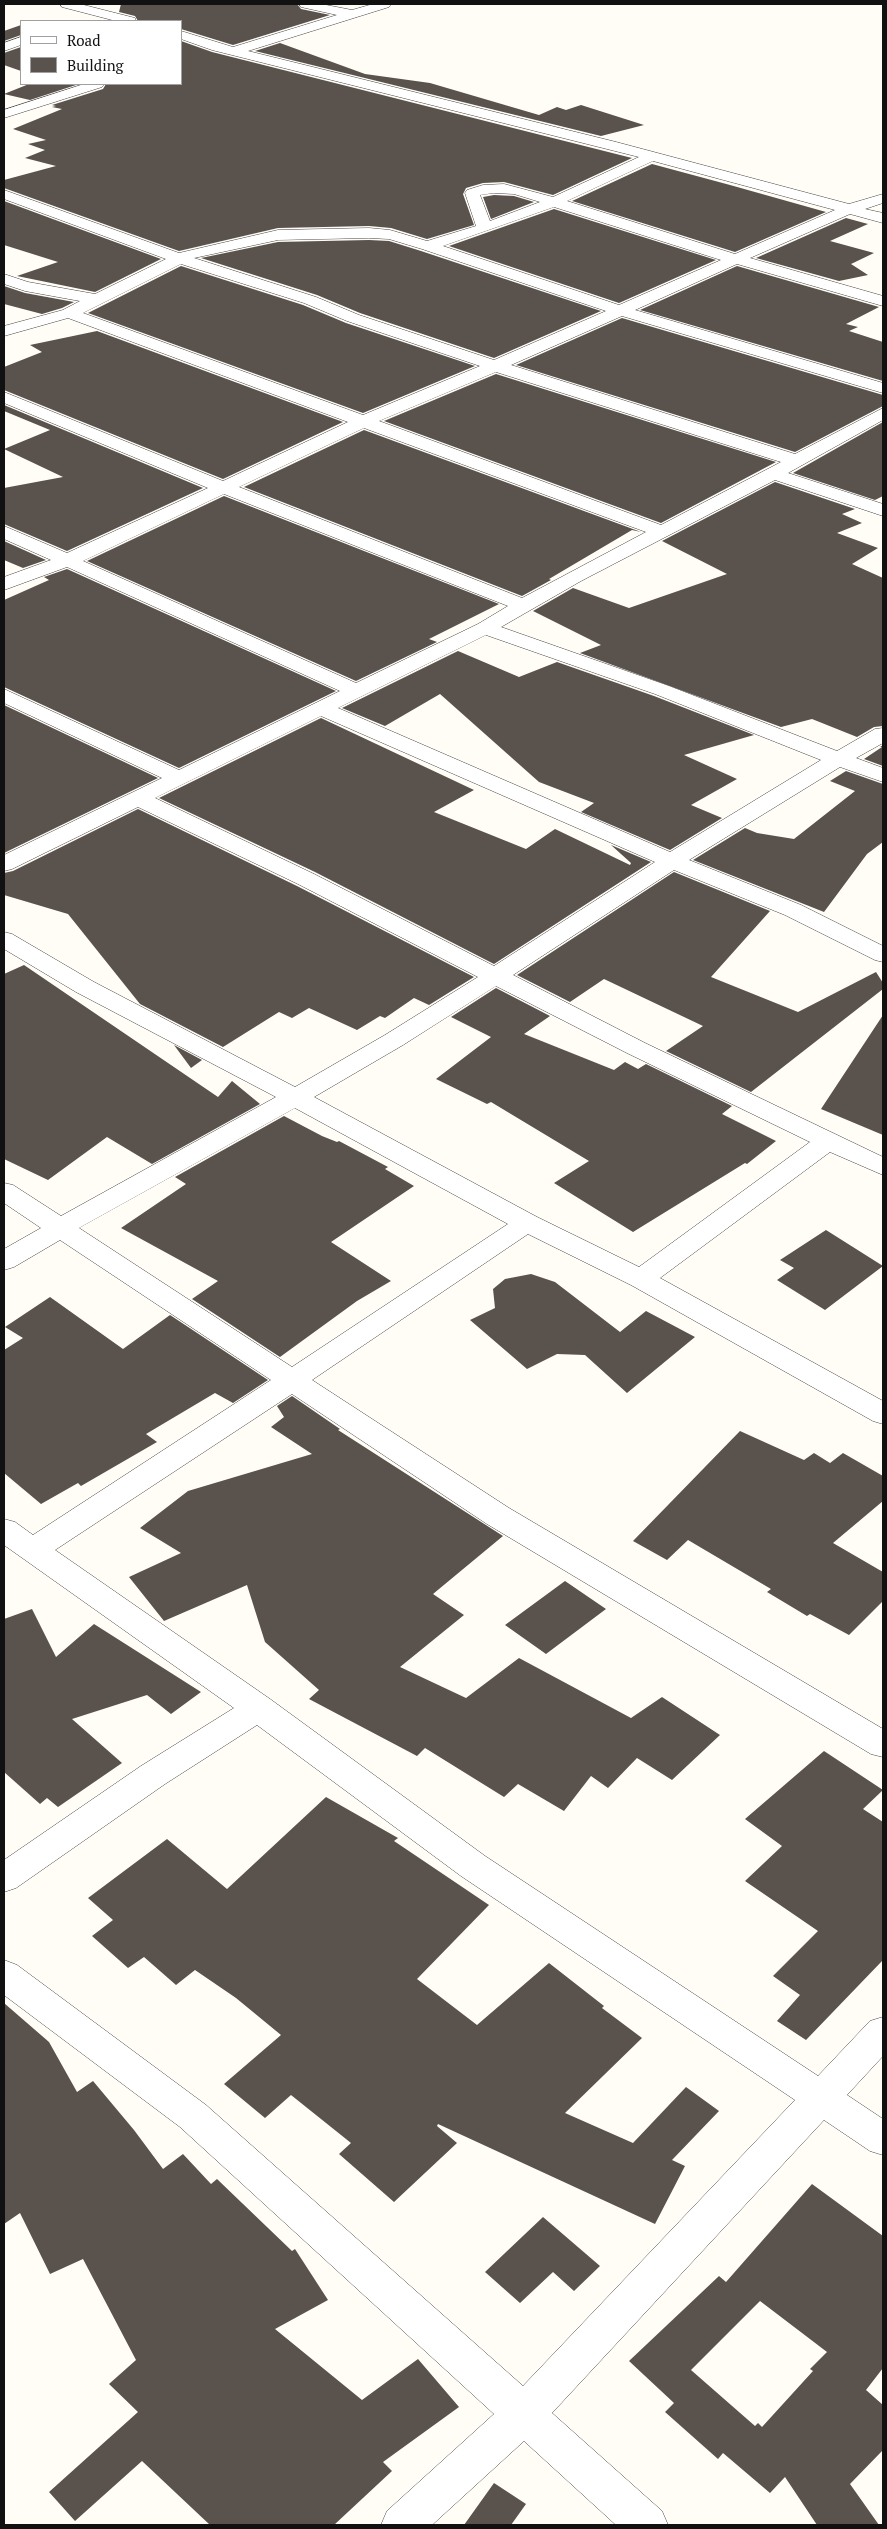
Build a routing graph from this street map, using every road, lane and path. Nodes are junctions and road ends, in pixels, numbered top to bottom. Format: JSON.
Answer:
{"nodes":[{"id":1,"x":66,"y":4,"type":"edge"},
{"id":2,"x":305,"y":4,"type":"edge"},
{"id":3,"x":385,"y":4,"type":"edge"},
{"id":4,"x":103,"y":14,"type":"junction"},
{"id":5,"x":354,"y":15,"type":"junction"},
{"id":6,"x":84,"y":20,"type":"edge"},
{"id":7,"x":126,"y":20,"type":"edge"},
{"id":8,"x":182,"y":36,"type":"edge"},
{"id":9,"x":20,"y":41,"type":"edge"},
{"id":10,"x":216,"y":47,"type":"junction"},
{"id":11,"x":4,"y":49,"type":"edge"},
{"id":12,"x":234,"y":51,"type":"junction"},
{"id":13,"x":190,"y":55,"type":"dead end"},
{"id":14,"x":20,"y":56,"type":"edge"},
{"id":15,"x":94,"y":85,"type":"edge"},
{"id":16,"x":4,"y":114,"type":"edge"},
{"id":17,"x":650,"y":156,"type":"junction"},
{"id":18,"x":4,"y":194,"type":"edge"},
{"id":19,"x":883,"y":198,"type":"edge"},
{"id":20,"x":554,"y":202,"type":"junction"},
{"id":21,"x":849,"y":209,"type":"junction"},
{"id":22,"x":883,"y":218,"type":"edge"},
{"id":23,"x":485,"y":228,"type":"junction"},
{"id":24,"x":427,"y":246,"type":"junction"},
{"id":25,"x":178,"y":258,"type":"junction"},
{"id":26,"x":735,"y":259,"type":"junction"},
{"id":27,"x":4,"y":279,"type":"edge"},
{"id":28,"x":99,"y":300,"type":"junction"},
{"id":29,"x":883,"y":301,"type":"edge"},
{"id":30,"x":619,"y":310,"type":"junction"},
{"id":31,"x":70,"y":313,"type":"junction"},
{"id":32,"x":4,"y":332,"type":"edge"},
{"id":33,"x":495,"y":366,"type":"junction"},
{"id":34,"x":883,"y":388,"type":"edge"},
{"id":35,"x":4,"y":397,"type":"edge"},
{"id":36,"x":883,"y":413,"type":"edge"},
{"id":37,"x":364,"y":421,"type":"junction"},
{"id":38,"x":797,"y":461,"type":"junction"},
{"id":39,"x":774,"y":472,"type":"junction"},
{"id":40,"x":225,"y":488,"type":"junction"},
{"id":41,"x":883,"y":510,"type":"edge"},
{"id":42,"x":660,"y":531,"type":"junction"},
{"id":43,"x":4,"y":532,"type":"edge"},
{"id":44,"x":68,"y":560,"type":"junction"},
{"id":45,"x":4,"y":584,"type":"edge"},
{"id":46,"x":523,"y":605,"type":"junction"},
{"id":47,"x":485,"y":628,"type":"junction"},
{"id":48,"x":356,"y":691,"type":"junction"},
{"id":49,"x":4,"y":695,"type":"edge"},
{"id":50,"x":320,"y":708,"type":"junction"},
{"id":51,"x":883,"y":734,"type":"edge"},
{"id":52,"x":840,"y":757,"type":"junction"},
{"id":53,"x":883,"y":776,"type":"edge"},
{"id":54,"x":181,"y":779,"type":"junction"},
{"id":55,"x":139,"y":800,"type":"junction"},
{"id":56,"x":672,"y":861,"type":"junction"},
{"id":57,"x":4,"y":864,"type":"edge"},
{"id":58,"x":4,"y":939,"type":"edge"},
{"id":59,"x":883,"y":955,"type":"edge"},
{"id":60,"x":495,"y":977,"type":"junction"},
{"id":61,"x":296,"y":1097,"type":"junction"},
{"id":62,"x":829,"y":1140,"type":"junction"},
{"id":63,"x":883,"y":1167,"type":"edge"},
{"id":64,"x":4,"y":1191,"type":"edge"},
{"id":65,"x":527,"y":1223,"type":"junction"},
{"id":66,"x":61,"y":1227,"type":"junction"},
{"id":67,"x":4,"y":1261,"type":"edge"},
{"id":68,"x":641,"y":1279,"type":"junction"},
{"id":69,"x":292,"y":1380,"type":"junction"},
{"id":70,"x":883,"y":1414,"type":"edge"},
{"id":71,"x":4,"y":1530,"type":"edge"},
{"id":72,"x":32,"y":1550,"type":"junction"},
{"id":73,"x":258,"y":1708,"type":"junction"},
{"id":74,"x":883,"y":1745,"type":"edge"},
{"id":75,"x":4,"y":1878,"type":"edge"},
{"id":76,"x":4,"y":1975,"type":"edge"},
{"id":77,"x":883,"y":2032,"type":"edge"},
{"id":78,"x":821,"y":2098,"type":"junction"},
{"id":79,"x":883,"y":2139,"type":"edge"},
{"id":80,"x":523,"y":2415,"type":"junction"},
{"id":81,"x":402,"y":2525,"type":"edge"},
{"id":82,"x":646,"y":2525,"type":"edge"}],
"edges":[{"from":1,"to":4,"type":"street"},
{"from":2,"to":5,"type":"street"},
{"from":3,"to":5,"type":"street"},
{"from":4,"to":6,"type":"street"},
{"from":4,"to":7,"type":"street"},
{"from":5,"to":12,"type":"street"},
{"from":8,"to":10,"type":"street"},
{"from":9,"to":11,"type":"street"},
{"from":10,"to":12,"type":"street"},
{"from":10,"to":13,"type":"street"},
{"from":11,"to":14,"type":"street"},
{"from":12,"to":17,"type":"street"},
{"from":15,"to":16,"type":"street"},
{"from":17,"to":20,"type":"street"},
{"from":17,"to":21,"type":"street"},
{"from":18,"to":25,"type":"street"},
{"from":19,"to":21,"type":"street"},
{"from":20,"to":23,"type":"street"},
{"from":20,"to":23,"type":"street"},
{"from":20,"to":26,"type":"street"},
{"from":21,"to":22,"type":"street"},
{"from":21,"to":26,"type":"street"},
{"from":23,"to":24,"type":"street"},
{"from":24,"to":25,"type":"street"},
{"from":24,"to":30,"type":"street"},
{"from":25,"to":28,"type":"street"},
{"from":25,"to":33,"type":"street"},
{"from":26,"to":29,"type":"street"},
{"from":26,"to":30,"type":"street"},
{"from":27,"to":28,"type":"street"},
{"from":28,"to":31,"type":"street"},
{"from":30,"to":33,"type":"street"},
{"from":30,"to":34,"type":"street"},
{"from":31,"to":32,"type":"street"},
{"from":31,"to":37,"type":"street"},
{"from":33,"to":37,"type":"street"},
{"from":33,"to":38,"type":"street"},
{"from":35,"to":40,"type":"street"},
{"from":36,"to":38,"type":"street"},
{"from":37,"to":40,"type":"street"},
{"from":37,"to":42,"type":"street"},
{"from":38,"to":39,"type":"street"},
{"from":39,"to":41,"type":"street"},
{"from":39,"to":42,"type":"street"},
{"from":40,"to":44,"type":"street"},
{"from":40,"to":46,"type":"street"},
{"from":42,"to":46,"type":"street"},
{"from":43,"to":44,"type":"street"},
{"from":44,"to":45,"type":"street"},
{"from":44,"to":48,"type":"street"},
{"from":46,"to":47,"type":"street"},
{"from":47,"to":48,"type":"street"},
{"from":47,"to":52,"type":"street"},
{"from":48,"to":50,"type":"street"},
{"from":49,"to":54,"type":"street"},
{"from":50,"to":54,"type":"street"},
{"from":50,"to":56,"type":"street"},
{"from":51,"to":52,"type":"street"},
{"from":52,"to":53,"type":"street"},
{"from":52,"to":56,"type":"street"},
{"from":54,"to":55,"type":"street"},
{"from":55,"to":57,"type":"street"},
{"from":55,"to":60,"type":"street"},
{"from":56,"to":59,"type":"street"},
{"from":56,"to":60,"type":"street"},
{"from":58,"to":61,"type":"street"},
{"from":60,"to":61,"type":"street"},
{"from":60,"to":62,"type":"street"},
{"from":61,"to":65,"type":"street"},
{"from":61,"to":66,"type":"street"},
{"from":62,"to":63,"type":"street"},
{"from":62,"to":68,"type":"street"},
{"from":64,"to":66,"type":"street"},
{"from":65,"to":68,"type":"street"},
{"from":65,"to":69,"type":"street"},
{"from":66,"to":67,"type":"street"},
{"from":66,"to":69,"type":"street"},
{"from":68,"to":70,"type":"street"},
{"from":69,"to":72,"type":"street"},
{"from":69,"to":74,"type":"street"},
{"from":71,"to":72,"type":"street"},
{"from":72,"to":73,"type":"street"},
{"from":73,"to":75,"type":"street"},
{"from":73,"to":78,"type":"street"},
{"from":76,"to":80,"type":"street"},
{"from":77,"to":78,"type":"street"},
{"from":78,"to":79,"type":"street"},
{"from":78,"to":80,"type":"street"},
{"from":80,"to":81,"type":"street"},
{"from":80,"to":82,"type":"street"}]}
